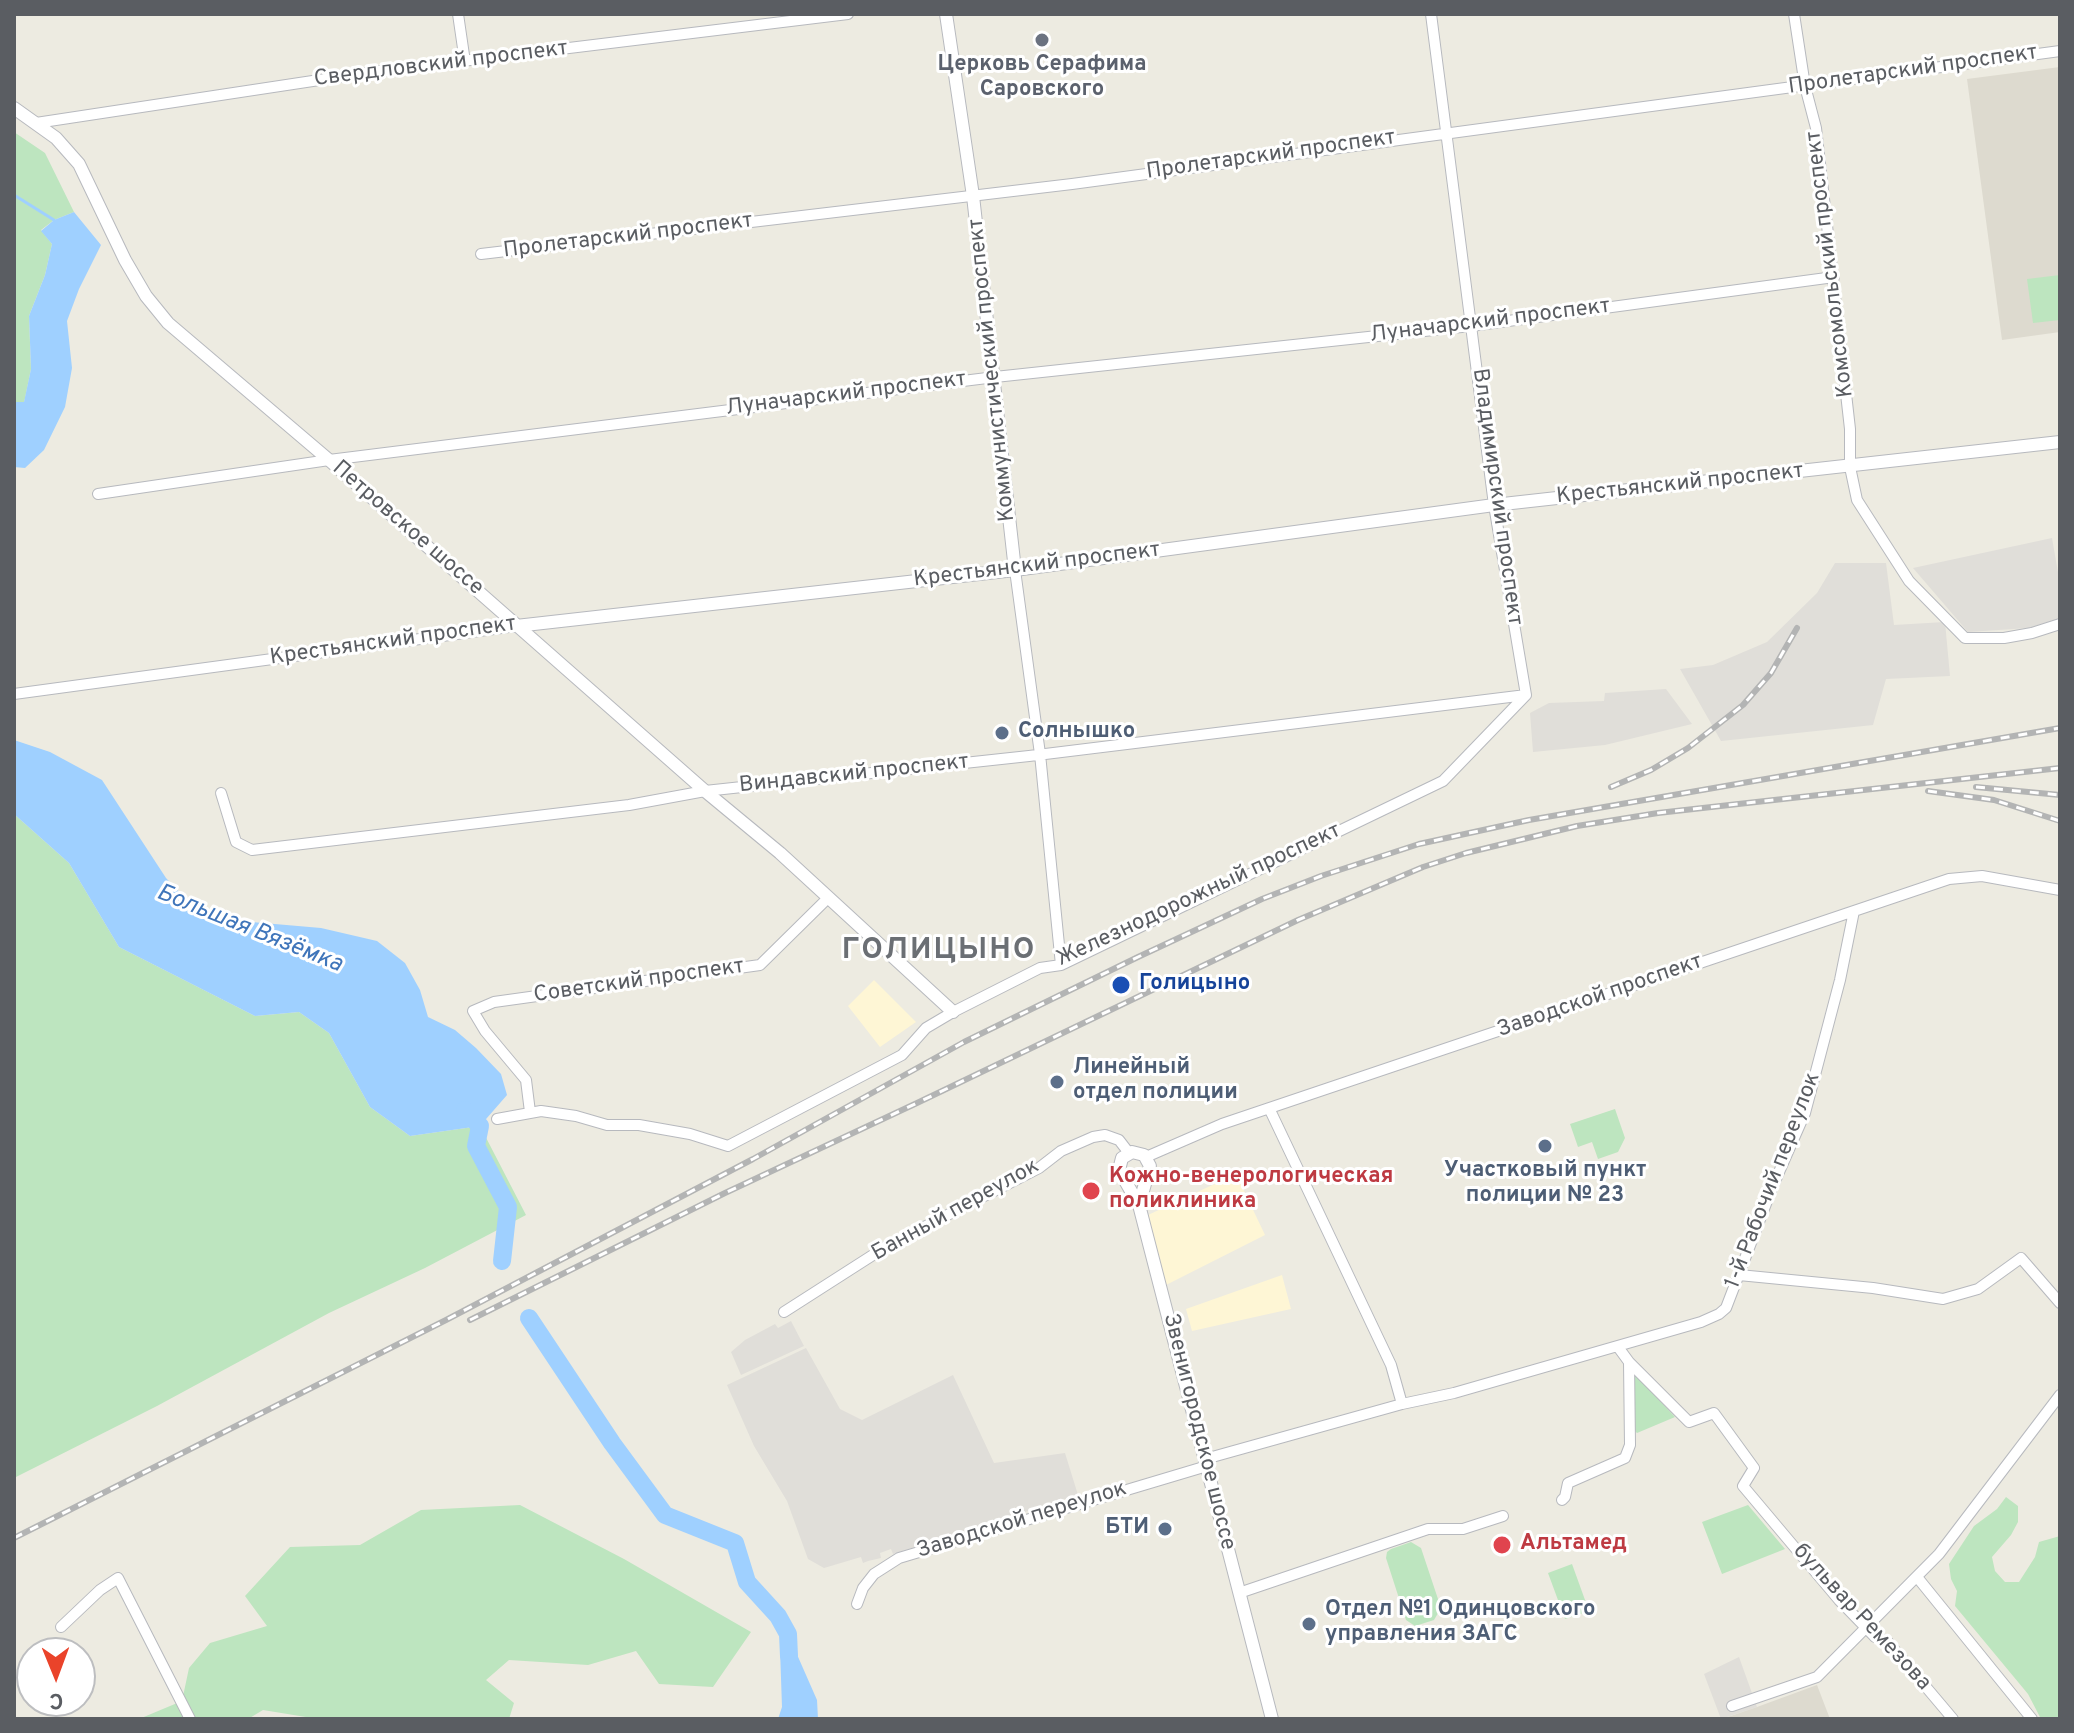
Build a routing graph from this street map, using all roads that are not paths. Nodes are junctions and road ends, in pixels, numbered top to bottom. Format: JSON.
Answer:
{"nodes":[{"id":1,"x":458,"y":14,"type":"edge"},
{"id":2,"x":848,"y":14,"type":"edge"},
{"id":3,"x":946,"y":14,"type":"edge"},
{"id":4,"x":1431,"y":14,"type":"edge"},
{"id":5,"x":1794,"y":14,"type":"edge"},
{"id":6,"x":2060,"y":51,"type":"edge"},
{"id":7,"x":465,"y":62,"type":"junction"},
{"id":8,"x":1805,"y":86,"type":"junction"},
{"id":9,"x":14,"y":108,"type":"edge"},
{"id":10,"x":36,"y":123,"type":"junction"},
{"id":11,"x":1445,"y":132,"type":"junction"},
{"id":12,"x":973,"y":196,"type":"junction"},
{"id":13,"x":481,"y":254,"type":"dead end"},
{"id":14,"x":1834,"y":277,"type":"junction"},
{"id":15,"x":1471,"y":326,"type":"junction"},
{"id":16,"x":995,"y":377,"type":"junction"},
{"id":17,"x":2060,"y":442,"type":"edge"},
{"id":18,"x":329,"y":460,"type":"junction"},
{"id":19,"x":1850,"y":467,"type":"junction"},
{"id":20,"x":98,"y":494,"type":"dead end"},
{"id":21,"x":1494,"y":505,"type":"junction"},
{"id":22,"x":1015,"y":570,"type":"junction"},
{"id":23,"x":2060,"y":624,"type":"edge"},
{"id":24,"x":516,"y":626,"type":"junction"},
{"id":25,"x":14,"y":694,"type":"edge"},
{"id":26,"x":1526,"y":695,"type":"junction"},
{"id":27,"x":1040,"y":754,"type":"junction"},
{"id":28,"x":705,"y":791,"type":"junction"},
{"id":29,"x":221,"y":793,"type":"dead end"},
{"id":30,"x":2060,"y":890,"type":"edge"},
{"id":31,"x":828,"y":898,"type":"junction"},
{"id":32,"x":1854,"y":911,"type":"junction"},
{"id":33,"x":1061,"y":965,"type":"junction"},
{"id":34,"x":953,"y":1012,"type":"junction"},
{"id":35,"x":1269,"y":1108,"type":"junction"},
{"id":36,"x":530,"y":1112,"type":"junction"},
{"id":37,"x":497,"y":1119,"type":"dead end"},
{"id":38,"x":1129,"y":1153,"type":"junction"},
{"id":39,"x":1146,"y":1157,"type":"junction"},
{"id":40,"x":1146,"y":1177,"type":"junction"},
{"id":41,"x":1124,"y":1178,"type":"junction"},
{"id":42,"x":1139,"y":1205,"type":"junction"},
{"id":43,"x":1739,"y":1275,"type":"junction"},
{"id":44,"x":2060,"y":1303,"type":"edge"},
{"id":45,"x":784,"y":1312,"type":"dead end"},
{"id":46,"x":1618,"y":1347,"type":"junction"},
{"id":47,"x":1629,"y":1362,"type":"junction"},
{"id":48,"x":2060,"y":1395,"type":"edge"},
{"id":49,"x":1402,"y":1404,"type":"junction"},
{"id":50,"x":1206,"y":1463,"type":"junction"},
{"id":51,"x":1562,"y":1500,"type":"dead end"},
{"id":52,"x":1503,"y":1516,"type":"dead end"},
{"id":53,"x":1917,"y":1577,"type":"junction"},
{"id":54,"x":1239,"y":1593,"type":"junction"},
{"id":55,"x":857,"y":1604,"type":"dead end"},
{"id":56,"x":61,"y":1627,"type":"dead end"},
{"id":57,"x":1866,"y":1629,"type":"junction"},
{"id":58,"x":1732,"y":1706,"type":"dead end"},
{"id":59,"x":190,"y":1719,"type":"edge"},
{"id":60,"x":1272,"y":1719,"type":"edge"},
{"id":61,"x":1953,"y":1719,"type":"edge"},
{"id":62,"x":2032,"y":1719,"type":"edge"}],
"edges":[{"from":1,"to":7,"type":"street"},
{"from":2,"to":7,"type":"street","name":"Свердловский проспект"},
{"from":3,"to":12,"type":"street","name":"Коммунистический проспект"},
{"from":4,"to":11,"type":"street","name":"Владимирский проспект"},
{"from":5,"to":8,"type":"street","name":"Комсомольский проспект"},
{"from":6,"to":8,"type":"street","name":"Пролетарский проспект"},
{"from":7,"to":10,"type":"street","name":"Свердловский проспект"},
{"from":8,"to":11,"type":"street","name":"Пролетарский проспект"},
{"from":8,"to":14,"type":"street","name":"Комсомольский проспект"},
{"from":9,"to":10,"type":"street","name":"Петровское шоссе"},
{"from":10,"to":18,"type":"street","name":"Петровское шоссе"},
{"from":11,"to":12,"type":"street","name":"Пролетарский проспект"},
{"from":11,"to":15,"type":"street","name":"Владимирский проспект"},
{"from":12,"to":13,"type":"street","name":"Пролетарский проспект"},
{"from":12,"to":16,"type":"street","name":"Коммунистический проспект"},
{"from":14,"to":15,"type":"street","name":"Луначарский проспект"},
{"from":14,"to":19,"type":"street","name":"Комсомольский проспект"},
{"from":15,"to":16,"type":"street","name":"Луначарский проспект"},
{"from":15,"to":21,"type":"street","name":"Владимирский проспект"},
{"from":16,"to":18,"type":"street","name":"Луначарский проспект"},
{"from":16,"to":22,"type":"street","name":"Коммунистический проспект"},
{"from":17,"to":19,"type":"street","name":"Крестьянский проспект"},
{"from":18,"to":20,"type":"street","name":"Луначарский проспект"},
{"from":18,"to":24,"type":"street","name":"Петровское шоссе"},
{"from":19,"to":21,"type":"street","name":"Крестьянский проспект"},
{"from":19,"to":23,"type":"street"},
{"from":21,"to":22,"type":"street","name":"Крестьянский проспект"},
{"from":21,"to":26,"type":"street","name":"Владимирский проспект"},
{"from":22,"to":24,"type":"street","name":"Крестьянский проспект"},
{"from":22,"to":27,"type":"street","name":"Коммунистический проспект"},
{"from":24,"to":25,"type":"street","name":"Крестьянский проспект"},
{"from":24,"to":28,"type":"street","name":"Петровское шоссе"},
{"from":26,"to":27,"type":"street","name":"Виндавский проспект"},
{"from":26,"to":33,"type":"street","name":"Железнодорожный проспект"},
{"from":27,"to":28,"type":"street","name":"Виндавский проспект"},
{"from":27,"to":33,"type":"street","name":"Коммунистический проспект"},
{"from":28,"to":29,"type":"street","name":"Виндавский проспект"},
{"from":28,"to":31,"type":"street","name":"Петровское шоссе"},
{"from":30,"to":32,"type":"street","name":"Заводской проспект"},
{"from":31,"to":34,"type":"street","name":"Петровское шоссе"},
{"from":31,"to":36,"type":"street","name":"Советский проспект"},
{"from":32,"to":35,"type":"street","name":"Заводской проспект"},
{"from":32,"to":43,"type":"street","name":"1-й Рабочий переулок"},
{"from":33,"to":34,"type":"street","name":"Железнодорожный проспект"},
{"from":34,"to":36,"type":"street","name":"Железнодорожный проспект"},
{"from":35,"to":39,"type":"street","name":"Заводской проспект"},
{"from":35,"to":49,"type":"street"},
{"from":36,"to":37,"type":"street","name":"Железнодорожный проспект"},
{"from":38,"to":39,"type":"street"},
{"from":38,"to":41,"type":"street"},
{"from":38,"to":45,"type":"street","name":"Банный переулок"},
{"from":39,"to":40,"type":"street"},
{"from":40,"to":41,"type":"street"},
{"from":40,"to":42,"type":"street"},
{"from":41,"to":42,"type":"street"},
{"from":42,"to":50,"type":"street","name":"Звенигородское шоссе"},
{"from":43,"to":44,"type":"street"},
{"from":43,"to":46,"type":"street","name":"1-й Рабочий переулок"},
{"from":46,"to":47,"type":"street","name":"бульвар Ремезова"},
{"from":46,"to":49,"type":"street","name":"1-й Рабочий переулок"},
{"from":47,"to":51,"type":"street"},
{"from":47,"to":57,"type":"street","name":"бульвар Ремезова"},
{"from":48,"to":53,"type":"street"},
{"from":49,"to":50,"type":"street","name":"1-й Рабочий переулок"},
{"from":50,"to":54,"type":"street","name":"Звенигородское шоссе"},
{"from":50,"to":55,"type":"street","name":"Заводской переулок"},
{"from":52,"to":54,"type":"street"},
{"from":53,"to":57,"type":"street"},
{"from":53,"to":62,"type":"street"},
{"from":54,"to":60,"type":"street","name":"Звенигородское шоссе"},
{"from":56,"to":59,"type":"street"},
{"from":57,"to":58,"type":"street"},
{"from":57,"to":61,"type":"street","name":"бульвар Ремезова"}]}
